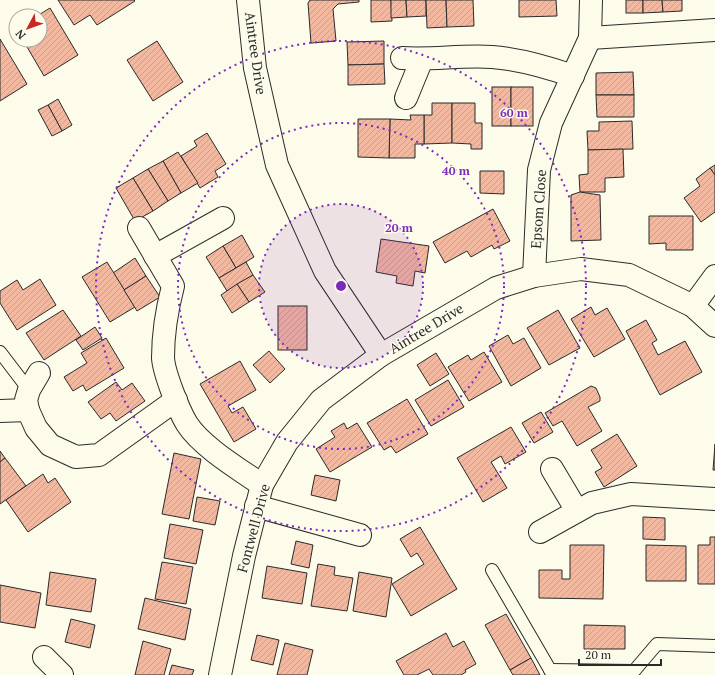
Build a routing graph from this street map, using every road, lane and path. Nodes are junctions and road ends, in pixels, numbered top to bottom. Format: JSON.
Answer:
{"nodes":[{"id":1,"x":248,"y":0,"type":"edge"},
{"id":2,"x":591,"y":0,"type":"edge"},
{"id":3,"x":715,"y":30,"type":"edge"},
{"id":4,"x":590,"y":38,"type":"junction"},
{"id":5,"x":573,"y":76,"type":"junction"},
{"id":6,"x":406,"y":98,"type":"dead end"},
{"id":7,"x":223,"y":218,"type":"dead end"},
{"id":8,"x":139,"y":228,"type":"dead end"},
{"id":9,"x":155,"y":256,"type":"junction"},
{"id":10,"x":534,"y":276,"type":"junction"},
{"id":11,"x":715,"y":276,"type":"edge"},
{"id":12,"x":693,"y":306,"type":"junction"},
{"id":13,"x":715,"y":326,"type":"edge"},
{"id":14,"x":0,"y":352,"type":"edge"},
{"id":15,"x":381,"y":355,"type":"junction"},
{"id":16,"x":32,"y":391,"type":"junction"},
{"id":17,"x":176,"y":400,"type":"junction"},
{"id":18,"x":0,"y":411,"type":"edge"},
{"id":19,"x":552,"y":469,"type":"dead end"},
{"id":20,"x":259,"y":496,"type":"junction"},
{"id":21,"x":715,"y":499,"type":"edge"},
{"id":22,"x":577,"y":511,"type":"junction"},
{"id":23,"x":540,"y":532,"type":"dead end"},
{"id":24,"x":360,"y":535,"type":"dead end"},
{"id":25,"x":492,"y":570,"type":"dead end"},
{"id":26,"x":715,"y":646,"type":"edge"},
{"id":27,"x":44,"y":657,"type":"dead end"},
{"id":28,"x":551,"y":673,"type":"edge"},
{"id":29,"x":62,"y":675,"type":"edge"},
{"id":30,"x":220,"y":675,"type":"edge"}],
"edges":[{"from":1,"to":15,"type":"street","name":"Aintree Drive"},
{"from":2,"to":4,"type":"street","name":"Epsom Close"},
{"from":3,"to":4,"type":"street"},
{"from":4,"to":5,"type":"street","name":"Epsom Close"},
{"from":5,"to":6,"type":"street"},
{"from":5,"to":10,"type":"street","name":"Epsom Close"},
{"from":7,"to":9,"type":"street"},
{"from":8,"to":9,"type":"street"},
{"from":9,"to":17,"type":"street"},
{"from":10,"to":12,"type":"street","name":"Aintree Drive"},
{"from":10,"to":15,"type":"street","name":"Aintree Drive"},
{"from":11,"to":12,"type":"street"},
{"from":12,"to":13,"type":"street","name":"Aintree Drive"},
{"from":14,"to":16,"type":"lane"},
{"from":15,"to":20,"type":"street","name":"Fontwell Drive"},
{"from":16,"to":17,"type":"street"},
{"from":16,"to":18,"type":"street"},
{"from":17,"to":20,"type":"street"},
{"from":19,"to":22,"type":"street"},
{"from":20,"to":24,"type":"street"},
{"from":20,"to":30,"type":"street","name":"Fontwell Drive"},
{"from":21,"to":22,"type":"street"},
{"from":22,"to":23,"type":"street"},
{"from":25,"to":28,"type":"lane"},
{"from":26,"to":28,"type":"lane"},
{"from":27,"to":29,"type":"street"}]}
